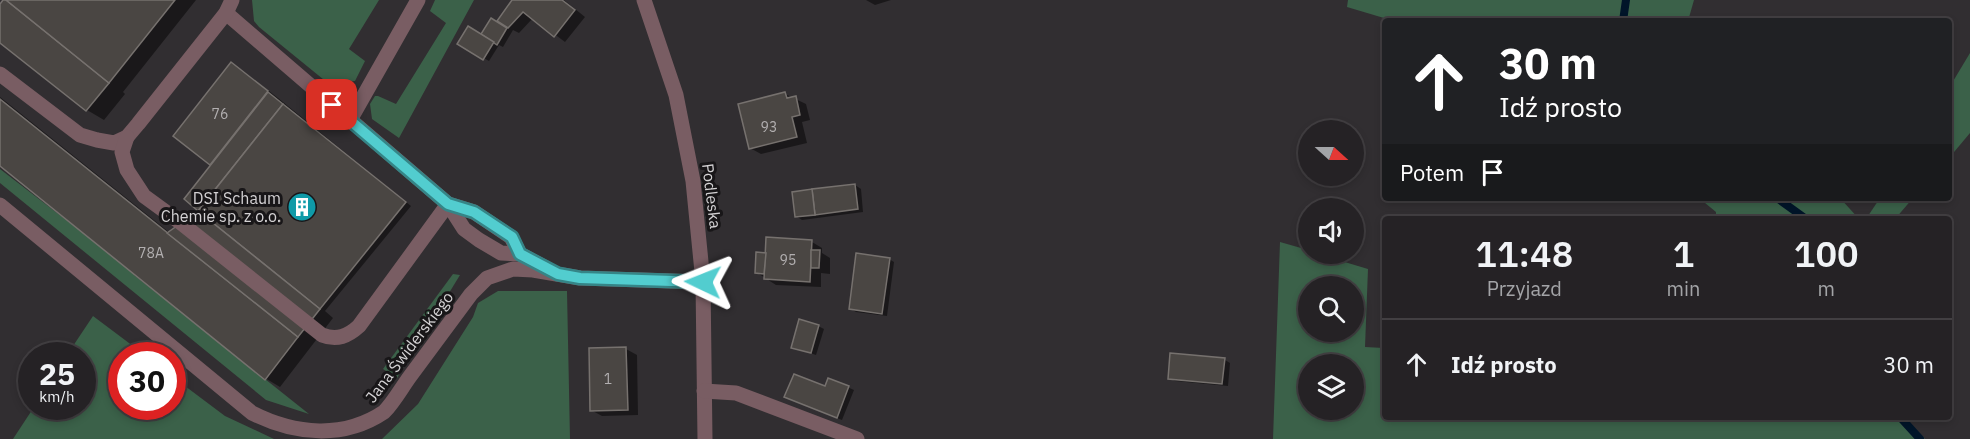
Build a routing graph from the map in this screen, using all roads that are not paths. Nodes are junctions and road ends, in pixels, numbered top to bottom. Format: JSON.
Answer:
{"nodes":[{"id":1,"x":418,"y":0,"type":"edge"},
{"id":2,"x":644,"y":0,"type":"edge"},
{"id":3,"x":229,"y":6,"type":"edge"},
{"id":4,"x":0,"y":74,"type":"edge"},
{"id":5,"x":350,"y":120,"type":"junction"},
{"id":6,"x":127,"y":137,"type":"junction"},
{"id":7,"x":448,"y":204,"type":"junction"},
{"id":8,"x":0,"y":205,"type":"edge"},
{"id":9,"x":558,"y":274,"type":"junction"},
{"id":10,"x":703,"y":282,"type":"junction"},
{"id":11,"x":704,"y":391,"type":"junction"},
{"id":12,"x":705,"y":439,"type":"edge"},
{"id":13,"x":857,"y":439,"type":"edge"}],
"edges":[{"from":1,"to":5,"type":"street"},
{"from":2,"to":10,"type":"street","name":"Podleska"},
{"from":3,"to":5,"type":"street"},
{"from":3,"to":6,"type":"street"},
{"from":4,"to":6,"type":"street"},
{"from":5,"to":7,"type":"street"},
{"from":6,"to":7,"type":"street"},
{"from":7,"to":9,"type":"street"},
{"from":8,"to":9,"type":"street","name":"Jana Świderskiego"},
{"from":9,"to":10,"type":"street","name":"Jana Świderskiego"},
{"from":10,"to":11,"type":"street","name":"Podleska"},
{"from":11,"to":12,"type":"street","name":"Podleska"},
{"from":11,"to":13,"type":"street"}]}
